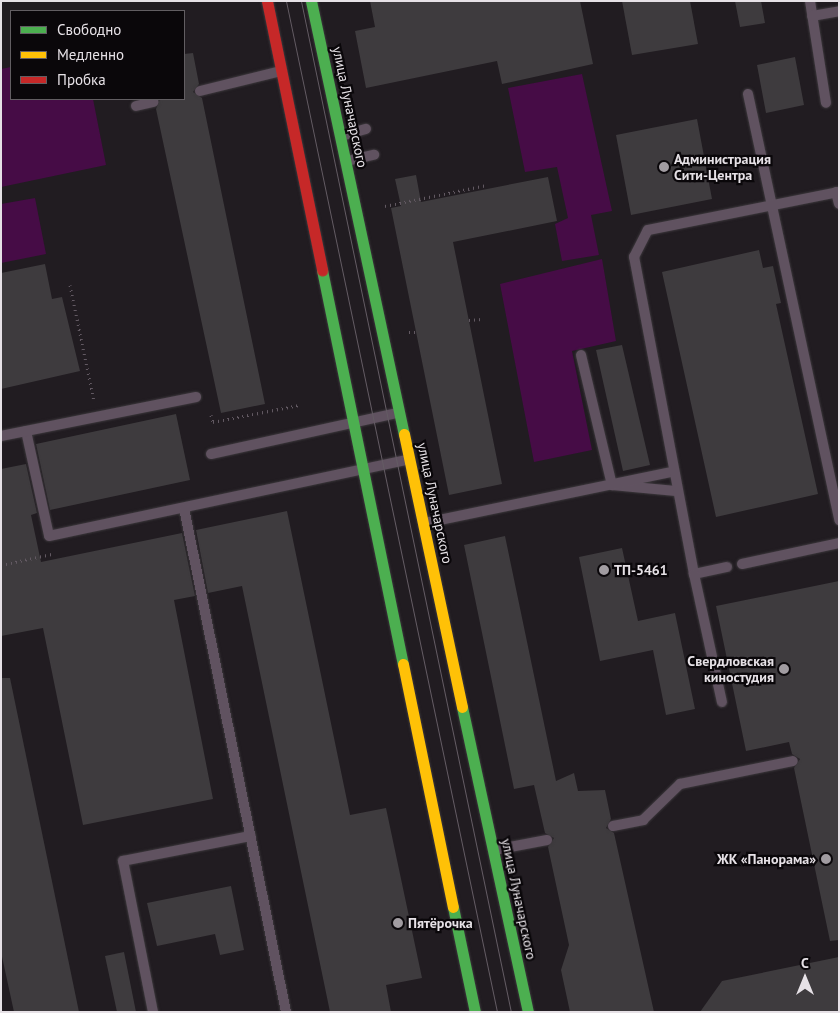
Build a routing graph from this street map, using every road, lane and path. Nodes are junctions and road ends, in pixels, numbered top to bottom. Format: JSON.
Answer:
{"nodes":[{"id":1,"x":267,"y":1,"type":"edge"},
{"id":2,"x":311,"y":1,"type":"edge"},
{"id":3,"x":810,"y":1,"type":"edge"},
{"id":4,"x":839,"y":10,"type":"edge"},
{"id":5,"x":812,"y":16,"type":"junction"},
{"id":6,"x":282,"y":70,"type":"junction"},
{"id":7,"x":200,"y":91,"type":"dead end"},
{"id":8,"x":748,"y":94,"type":"dead end"},
{"id":9,"x":154,"y":102,"type":"dead end"},
{"id":10,"x":826,"y":102,"type":"dead end"},
{"id":11,"x":136,"y":106,"type":"dead end"},
{"id":12,"x":366,"y":129,"type":"dead end"},
{"id":13,"x":341,"y":136,"type":"junction"},
{"id":14,"x":374,"y":155,"type":"dead end"},
{"id":15,"x":346,"y":161,"type":"junction"},
{"id":16,"x":488,"y":185,"type":"dead end"},
{"id":17,"x":837,"y":192,"type":"edge"},
{"id":18,"x":839,"y":204,"type":"edge"},
{"id":19,"x":385,"y":206,"type":"dead end"},
{"id":20,"x":770,"y":206,"type":"junction"},
{"id":21,"x":70,"y":285,"type":"dead end"},
{"id":22,"x":482,"y":318,"type":"dead end"},
{"id":23,"x":469,"y":320,"type":"dead end"},
{"id":24,"x":409,"y":332,"type":"dead end"},
{"id":25,"x":416,"y":332,"type":"dead end"},
{"id":26,"x":581,"y":355,"type":"dead end"},
{"id":27,"x":196,"y":397,"type":"dead end"},
{"id":28,"x":299,"y":405,"type":"dead end"},
{"id":29,"x":400,"y":412,"type":"junction"},
{"id":30,"x":211,"y":415,"type":"dead end"},
{"id":31,"x":98,"y":416,"type":"junction"},
{"id":32,"x":354,"y":422,"type":"junction"},
{"id":33,"x":26,"y":431,"type":"junction"},
{"id":34,"x":1,"y":436,"type":"edge"},
{"id":35,"x":211,"y":454,"type":"dead end"},
{"id":36,"x":410,"y":460,"type":"junction"},
{"id":37,"x":364,"y":469,"type":"junction"},
{"id":38,"x":672,"y":472,"type":"junction"},
{"id":39,"x":612,"y":485,"type":"junction"},
{"id":40,"x":676,"y":492,"type":"junction"},
{"id":41,"x":184,"y":508,"type":"junction"},
{"id":42,"x":839,"y":520,"type":"edge"},
{"id":43,"x":424,"y":524,"type":"junction"},
{"id":44,"x":839,"y":543,"type":"edge"},
{"id":45,"x":50,"y":555,"type":"dead end"},
{"id":46,"x":742,"y":564,"type":"dead end"},
{"id":47,"x":1,"y":565,"type":"edge"},
{"id":48,"x":727,"y":567,"type":"dead end"},
{"id":49,"x":694,"y":574,"type":"junction"},
{"id":50,"x":722,"y":702,"type":"dead end"},
{"id":51,"x":793,"y":761,"type":"dead end"},
{"id":52,"x":613,"y":826,"type":"dead end"},
{"id":53,"x":251,"y":836,"type":"junction"},
{"id":54,"x":547,"y":840,"type":"dead end"},
{"id":55,"x":494,"y":850,"type":"junction"},
{"id":56,"x":153,"y":1012,"type":"edge"},
{"id":57,"x":286,"y":1012,"type":"edge"},
{"id":58,"x":475,"y":1012,"type":"edge"},
{"id":59,"x":528,"y":1012,"type":"edge"}],
"edges":[{"from":1,"to":6,"type":"main road"},
{"from":2,"to":13,"type":"main road","name":"улица Луначарского"},
{"from":3,"to":5,"type":"lane"},
{"from":4,"to":5,"type":"lane"},
{"from":5,"to":10,"type":"lane"},
{"from":6,"to":7,"type":"lane"},
{"from":6,"to":32,"type":"main road"},
{"from":8,"to":20,"type":"lane"},
{"from":9,"to":11,"type":"lane"},
{"from":12,"to":13,"type":"lane"},
{"from":13,"to":15,"type":"main road","name":"улица Луначарского"},
{"from":14,"to":15,"type":"lane"},
{"from":15,"to":29,"type":"main road","name":"улица Луначарского"},
{"from":16,"to":19,"type":"path"},
{"from":17,"to":18,"type":"lane"},
{"from":17,"to":20,"type":"lane"},
{"from":20,"to":38,"type":"lane"},
{"from":20,"to":42,"type":"lane"},
{"from":21,"to":31,"type":"path"},
{"from":22,"to":23,"type":"path"},
{"from":24,"to":25,"type":"path"},
{"from":26,"to":39,"type":"lane"},
{"from":27,"to":31,"type":"lane"},
{"from":28,"to":30,"type":"path"},
{"from":29,"to":32,"type":"lane"},
{"from":29,"to":36,"type":"main road","name":"улица Луначарского"},
{"from":31,"to":33,"type":"lane"},
{"from":32,"to":35,"type":"lane"},
{"from":32,"to":37,"type":"main road"},
{"from":33,"to":34,"type":"lane"},
{"from":33,"to":41,"type":"lane"},
{"from":36,"to":37,"type":"lane"},
{"from":36,"to":43,"type":"main road","name":"улица Луначарского"},
{"from":37,"to":41,"type":"lane"},
{"from":37,"to":58,"type":"main road"},
{"from":38,"to":39,"type":"lane"},
{"from":38,"to":40,"type":"lane"},
{"from":39,"to":40,"type":"lane"},
{"from":39,"to":43,"type":"lane"},
{"from":40,"to":49,"type":"lane"},
{"from":41,"to":53,"type":"lane"},
{"from":43,"to":55,"type":"main road","name":"улица Луначарского"},
{"from":44,"to":46,"type":"lane"},
{"from":45,"to":47,"type":"path"},
{"from":48,"to":49,"type":"lane"},
{"from":49,"to":50,"type":"lane"},
{"from":51,"to":52,"type":"lane"},
{"from":53,"to":56,"type":"lane"},
{"from":53,"to":57,"type":"lane"},
{"from":54,"to":55,"type":"lane"},
{"from":55,"to":59,"type":"main road","name":"улица Луначарского"}]}
